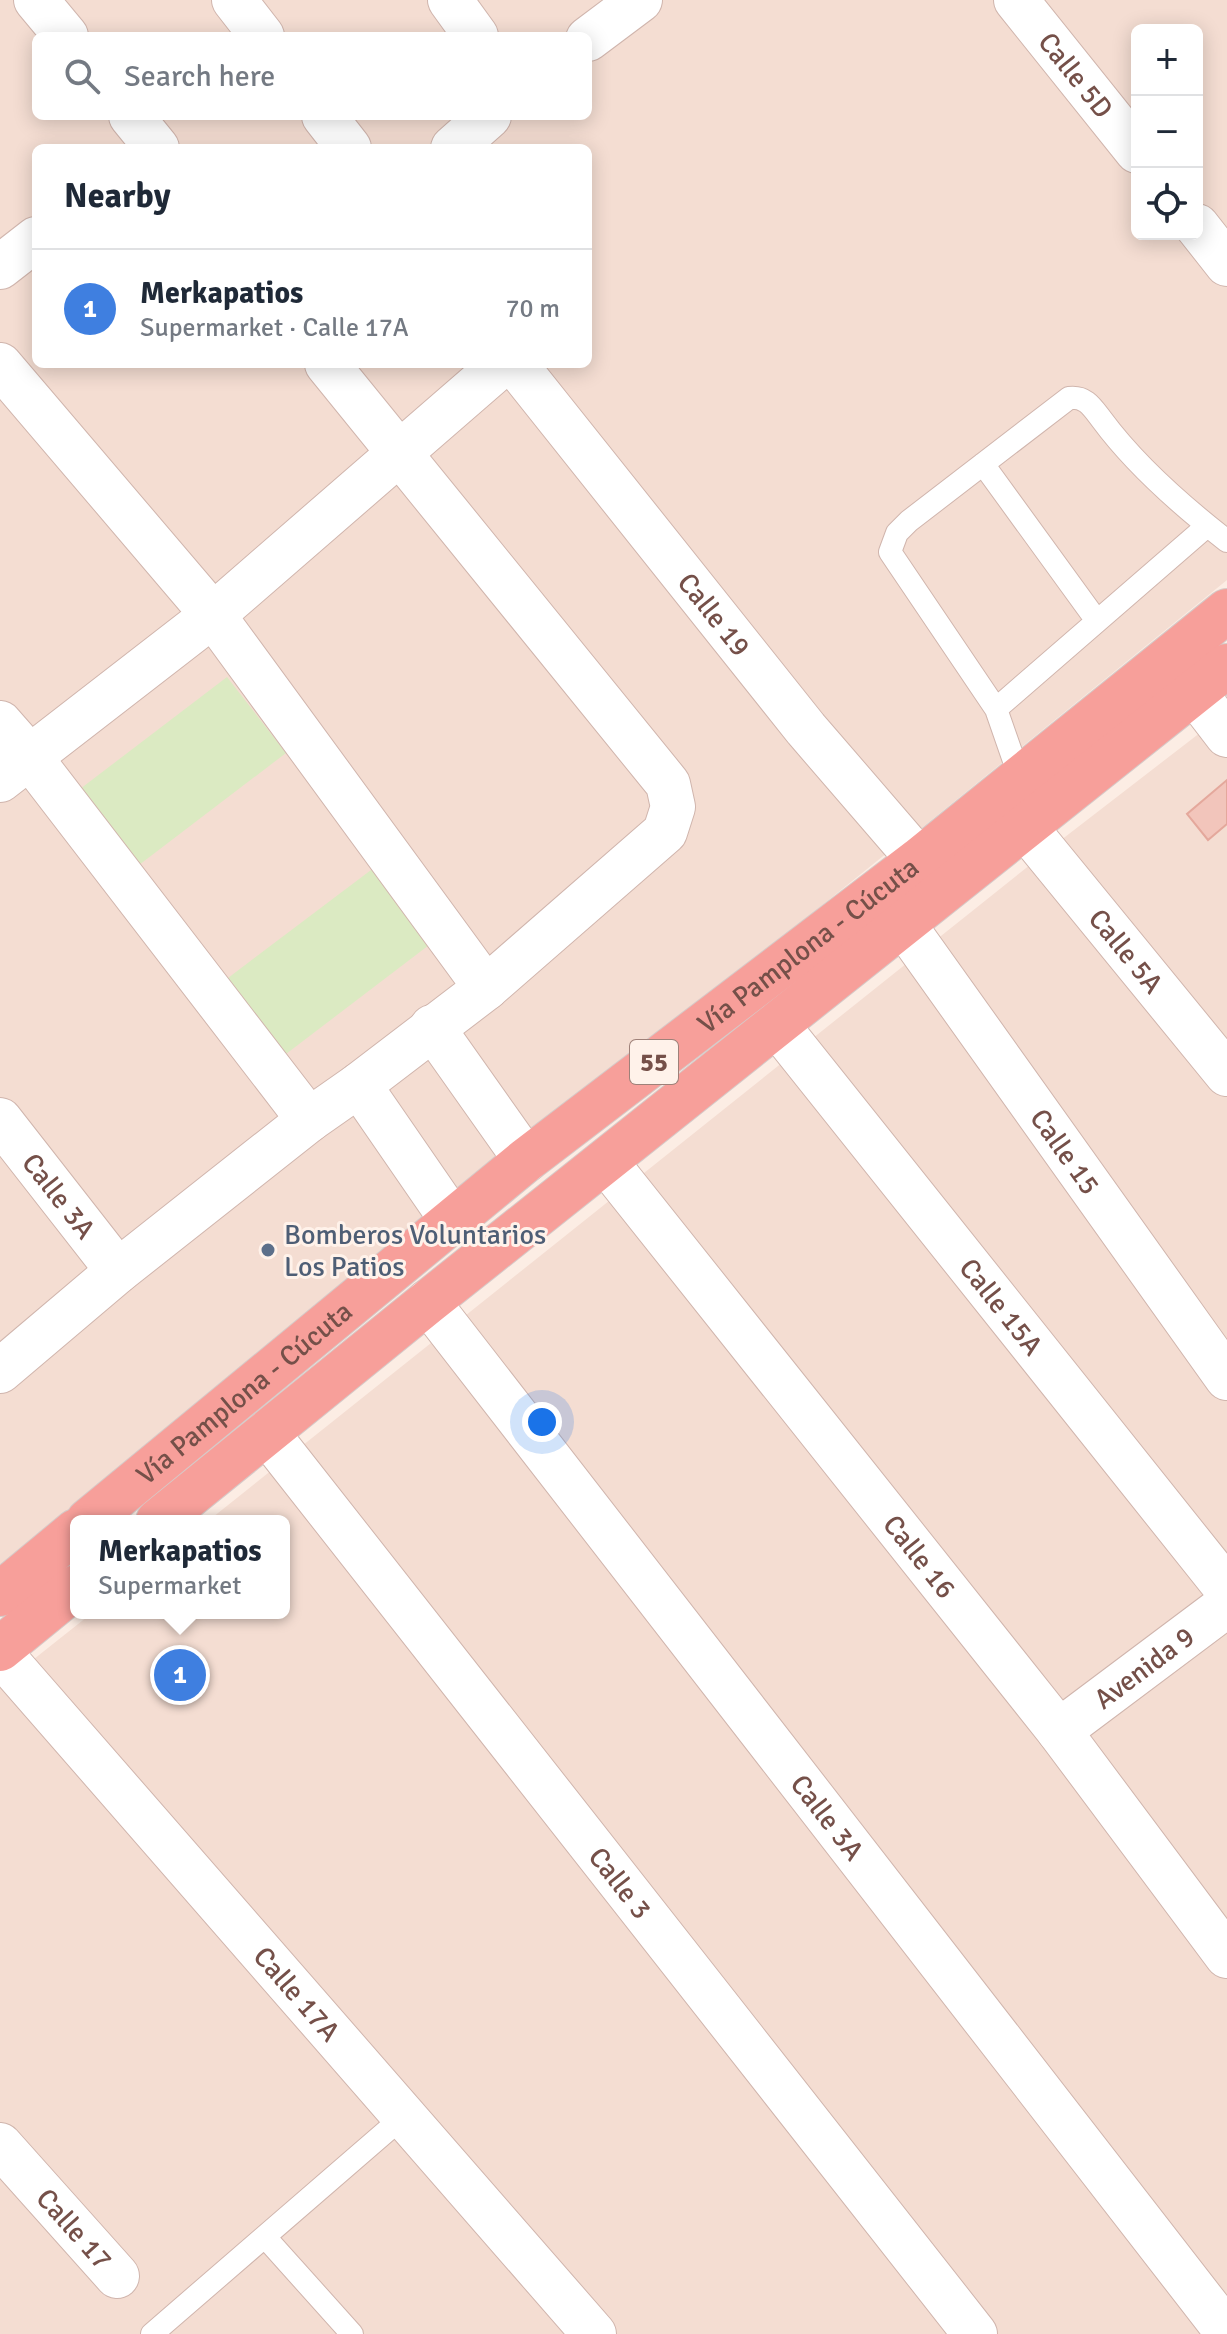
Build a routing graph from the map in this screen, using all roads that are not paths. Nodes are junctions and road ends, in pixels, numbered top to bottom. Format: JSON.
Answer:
{"nodes":[{"id":1,"x":36,"y":0,"type":"edge"},
{"id":2,"x":234,"y":0,"type":"edge"},
{"id":3,"x":450,"y":0,"type":"edge"},
{"id":4,"x":640,"y":0,"type":"edge"},
{"id":5,"x":1016,"y":0,"type":"edge"},
{"id":6,"x":63,"y":32,"type":"edge"},
{"id":7,"x":259,"y":32,"type":"edge"},
{"id":8,"x":473,"y":32,"type":"edge"},
{"id":9,"x":592,"y":36,"type":"edge"},
{"id":10,"x":327,"y":120,"type":"edge"},
{"id":11,"x":484,"y":120,"type":"edge"},
{"id":12,"x":346,"y":144,"type":"edge"},
{"id":13,"x":458,"y":144,"type":"edge"},
{"id":14,"x":1131,"y":144,"type":"edge"},
{"id":15,"x":1203,"y":234,"type":"edge"},
{"id":16,"x":32,"y":242,"type":"edge"},
{"id":17,"x":1227,"y":264,"type":"edge"},
{"id":18,"x":0,"y":267,"type":"edge"},
{"id":19,"x":0,"y":365,"type":"edge"},
{"id":20,"x":330,"y":368,"type":"edge"},
{"id":21,"x":497,"y":368,"type":"edge"},
{"id":22,"x":518,"y":368,"type":"edge"},
{"id":23,"x":397,"y":453,"type":"junction"},
{"id":24,"x":983,"y":464,"type":"junction"},
{"id":25,"x":1207,"y":526,"type":"junction"},
{"id":26,"x":1227,"y":541,"type":"edge"},
{"id":27,"x":1227,"y":611,"type":"edge"},
{"id":28,"x":213,"y":615,"type":"junction"},
{"id":29,"x":1097,"y":621,"type":"junction"},
{"id":30,"x":1211,"y":679,"type":"edge"},
{"id":31,"x":996,"y":709,"type":"junction"},
{"id":32,"x":0,"y":723,"type":"edge"},
{"id":33,"x":1227,"y":735,"type":"edge"},
{"id":34,"x":15,"y":768,"type":"edge"},
{"id":35,"x":1020,"y":778,"type":"junction"},
{"id":36,"x":1025,"y":827,"type":"junction"},
{"id":37,"x":919,"y":860,"type":"junction"},
{"id":38,"x":904,"y":925,"type":"junction"},
{"id":39,"x":486,"y":988,"type":"junction"},
{"id":40,"x":777,"y":1025,"type":"junction"},
{"id":41,"x":432,"y":1027,"type":"junction"},
{"id":42,"x":1227,"y":1074,"type":"edge"},
{"id":43,"x":359,"y":1085,"type":"junction"},
{"id":44,"x":0,"y":1120,"type":"edge"},
{"id":45,"x":309,"y":1120,"type":"junction"},
{"id":46,"x":526,"y":1160,"type":"junction"},
{"id":47,"x":606,"y":1162,"type":"junction"},
{"id":48,"x":452,"y":1220,"type":"junction"},
{"id":49,"x":118,"y":1271,"type":"junction"},
{"id":50,"x":428,"y":1302,"type":"junction"},
{"id":51,"x":0,"y":1371,"type":"edge"},
{"id":52,"x":1227,"y":1378,"type":"edge"},
{"id":53,"x":267,"y":1433,"type":"junction"},
{"id":54,"x":95,"y":1515,"type":"edge"},
{"id":55,"x":165,"y":1515,"type":"edge"},
{"id":56,"x":70,"y":1536,"type":"edge"},
{"id":57,"x":1227,"y":1589,"type":"edge"},
{"id":58,"x":70,"y":1592,"type":"edge"},
{"id":59,"x":0,"y":1594,"type":"edge"},
{"id":60,"x":1227,"y":1605,"type":"edge"},
{"id":61,"x":0,"y":1651,"type":"edge"},
{"id":62,"x":1059,"y":1731,"type":"junction"},
{"id":63,"x":1227,"y":1956,"type":"edge"},
{"id":64,"x":404,"y":2116,"type":"junction"},
{"id":65,"x":0,"y":2145,"type":"edge"},
{"id":66,"x":265,"y":2237,"type":"junction"},
{"id":67,"x":117,"y":2276,"type":"dead end"},
{"id":68,"x":166,"y":2329,"type":"edge"},
{"id":69,"x":1227,"y":2332,"type":"edge"},
{"id":70,"x":352,"y":2334,"type":"edge"},
{"id":71,"x":594,"y":2334,"type":"edge"},
{"id":72,"x":975,"y":2334,"type":"edge"}],
"edges":[{"from":1,"to":6,"type":"street"},
{"from":2,"to":7,"type":"street"},
{"from":3,"to":8,"type":"street"},
{"from":4,"to":9,"type":"street"},
{"from":5,"to":14,"type":"street","name":"Calle 5D"},
{"from":10,"to":12,"type":"street"},
{"from":11,"to":13,"type":"street"},
{"from":15,"to":17,"type":"street"},
{"from":16,"to":18,"type":"street"},
{"from":19,"to":28,"type":"street"},
{"from":20,"to":23,"type":"street"},
{"from":21,"to":23,"type":"street"},
{"from":22,"to":37,"type":"street","name":"Calle 19"},
{"from":23,"to":28,"type":"street"},
{"from":23,"to":39,"type":"street"},
{"from":24,"to":25,"type":"lane"},
{"from":24,"to":29,"type":"lane"},
{"from":24,"to":31,"type":"lane"},
{"from":25,"to":26,"type":"lane"},
{"from":25,"to":29,"type":"lane"},
{"from":27,"to":35,"type":"highway","name":"Vía Pamplona - Cúcuta","number":"55"},
{"from":28,"to":34,"type":"street"},
{"from":28,"to":39,"type":"street"},
{"from":29,"to":31,"type":"lane"},
{"from":30,"to":33,"type":"street"},
{"from":30,"to":36,"type":"highway","name":"Vía Pamplona - Cúcuta","number":"55"},
{"from":31,"to":35,"type":"lane"},
{"from":32,"to":34,"type":"street"},
{"from":34,"to":45,"type":"street"},
{"from":35,"to":37,"type":"highway","name":"Vía Pamplona - Cúcuta","number":"55"},
{"from":36,"to":38,"type":"highway","name":"Vía Pamplona - Cúcuta","number":"55"},
{"from":36,"to":42,"type":"street","name":"Calle 5A"},
{"from":37,"to":46,"type":"highway","name":"Vía Pamplona - Cúcuta","number":"55"},
{"from":38,"to":40,"type":"highway","name":"Vía Pamplona - Cúcuta","number":"55"},
{"from":38,"to":52,"type":"street","name":"Calle 15"},
{"from":39,"to":41,"type":"street"},
{"from":40,"to":47,"type":"highway","name":"Vía Pamplona - Cúcuta","number":"55"},
{"from":40,"to":57,"type":"street","name":"Calle 15A"},
{"from":41,"to":43,"type":"street"},
{"from":41,"to":46,"type":"street"},
{"from":43,"to":45,"type":"street"},
{"from":43,"to":48,"type":"street"},
{"from":44,"to":49,"type":"street","name":"Calle 3A"},
{"from":45,"to":49,"type":"street"},
{"from":46,"to":48,"type":"highway","name":"Vía Pamplona - Cúcuta","number":"55"},
{"from":47,"to":50,"type":"highway","name":"Vía Pamplona - Cúcuta","number":"55"},
{"from":47,"to":62,"type":"street","name":"Calle 16"},
{"from":48,"to":54,"type":"highway","name":"Vía Pamplona - Cúcuta","number":"55"},
{"from":49,"to":51,"type":"street"},
{"from":50,"to":53,"type":"highway","name":"Vía Pamplona - Cúcuta","number":"55"},
{"from":50,"to":69,"type":"street","name":"Calle 3A"},
{"from":53,"to":55,"type":"highway","name":"Vía Pamplona - Cúcuta","number":"55"},
{"from":53,"to":72,"type":"street","name":"Calle 3"},
{"from":56,"to":59,"type":"highway"},
{"from":58,"to":61,"type":"highway"},
{"from":60,"to":62,"type":"street","name":"Avenida 9"},
{"from":61,"to":64,"type":"street","name":"Calle 17A"},
{"from":62,"to":63,"type":"street","name":"Calle 16"},
{"from":64,"to":66,"type":"lane"},
{"from":64,"to":71,"type":"street","name":"Calle 17A"},
{"from":65,"to":67,"type":"street","name":"Calle 17"},
{"from":66,"to":68,"type":"lane"},
{"from":66,"to":70,"type":"lane"}]}
